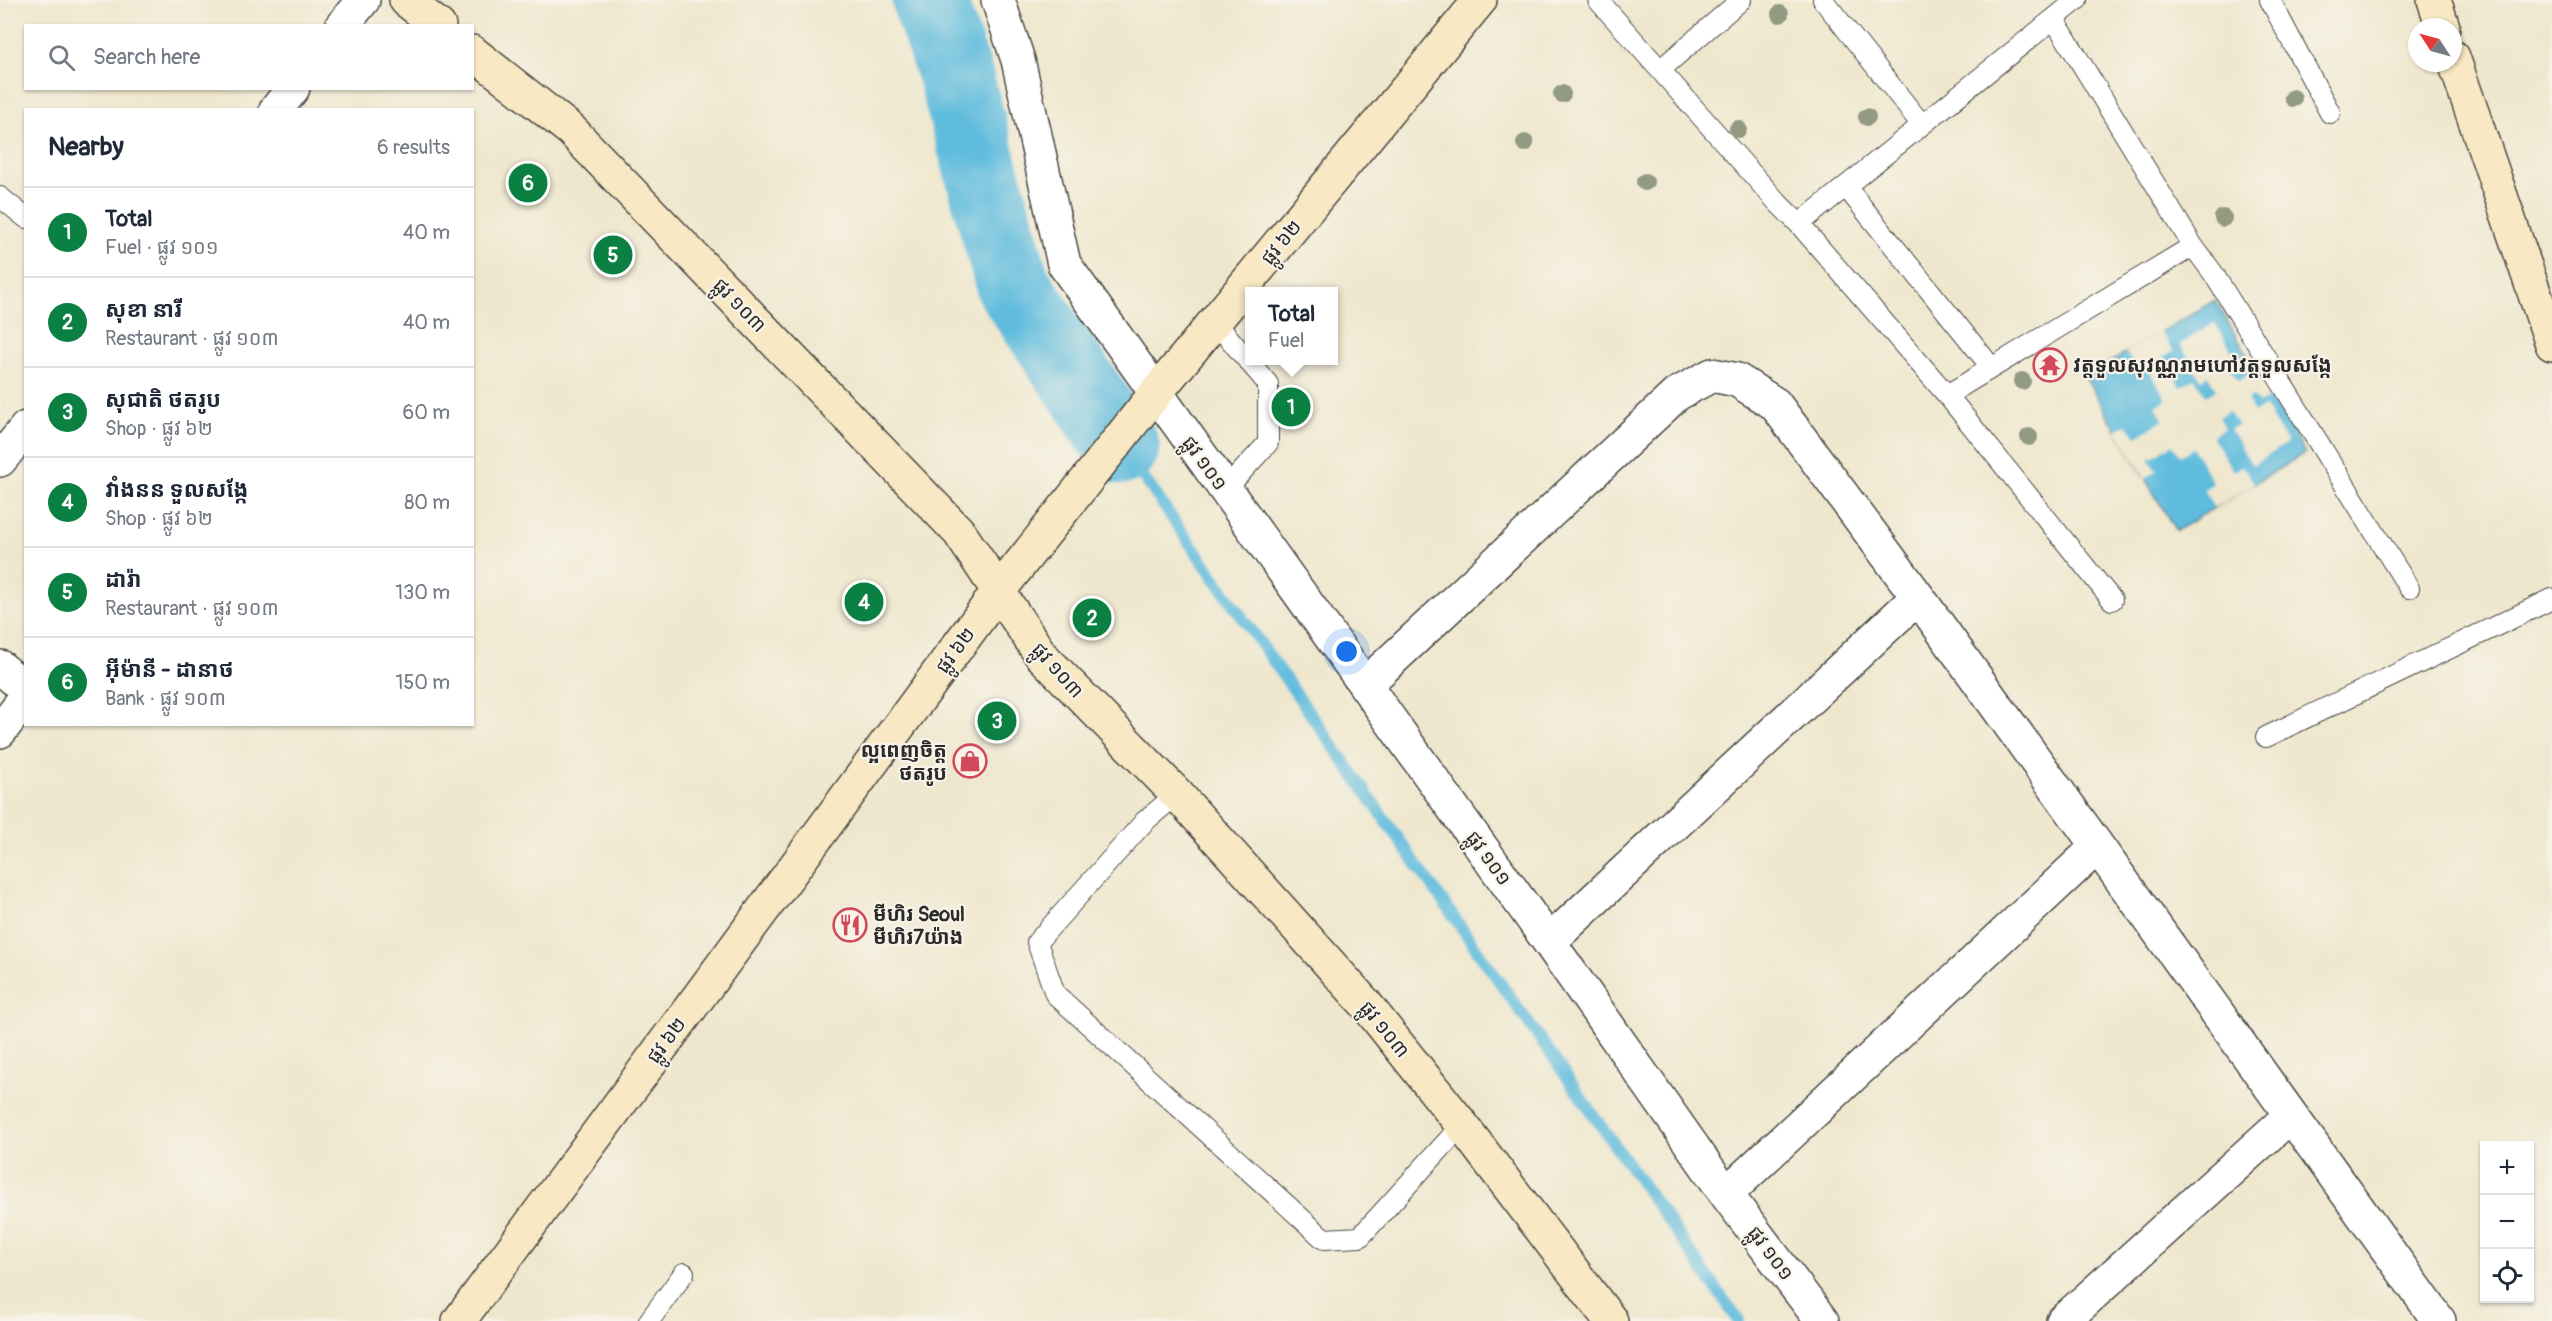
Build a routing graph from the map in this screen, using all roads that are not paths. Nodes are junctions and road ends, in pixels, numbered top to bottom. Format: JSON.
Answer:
{"nodes":[{"id":1,"x":363,"y":0,"type":"edge"},
{"id":2,"x":406,"y":0,"type":"edge"},
{"id":3,"x":998,"y":0,"type":"edge"},
{"id":4,"x":1480,"y":0,"type":"edge"},
{"id":5,"x":1598,"y":0,"type":"edge"},
{"id":6,"x":1740,"y":0,"type":"edge"},
{"id":7,"x":1823,"y":0,"type":"edge"},
{"id":8,"x":2077,"y":0,"type":"edge"},
{"id":9,"x":2270,"y":0,"type":"edge"},
{"id":10,"x":2433,"y":0,"type":"edge"},
{"id":11,"x":2440,"y":18,"type":"edge"},
{"id":12,"x":2054,"y":19,"type":"junction"},
{"id":13,"x":344,"y":24,"type":"edge"},
{"id":14,"x":436,"y":24,"type":"edge"},
{"id":15,"x":474,"y":54,"type":"edge"},
{"id":16,"x":1661,"y":69,"type":"junction"},
{"id":17,"x":2458,"y":72,"type":"edge"},
{"id":18,"x":291,"y":90,"type":"edge"},
{"id":19,"x":277,"y":108,"type":"edge"},
{"id":20,"x":2330,"y":113,"type":"dead end"},
{"id":21,"x":1922,"y":125,"type":"junction"},
{"id":22,"x":1846,"y":187,"type":"junction"},
{"id":23,"x":0,"y":197,"type":"edge"},
{"id":24,"x":24,"y":216,"type":"edge"},
{"id":25,"x":1799,"y":224,"type":"junction"},
{"id":26,"x":2193,"y":246,"type":"junction"},
{"id":27,"x":1215,"y":322,"type":"junction"},
{"id":28,"x":2552,"y":344,"type":"edge"},
{"id":29,"x":1245,"y":357,"type":"edge"},
{"id":30,"x":1252,"y":365,"type":"edge"},
{"id":31,"x":1992,"y":368,"type":"junction"},
{"id":32,"x":1155,"y":394,"type":"junction"},
{"id":33,"x":1947,"y":395,"type":"junction"},
{"id":34,"x":24,"y":430,"type":"edge"},
{"id":35,"x":0,"y":460,"type":"edge"},
{"id":36,"x":1225,"y":490,"type":"junction"},
{"id":37,"x":2409,"y":588,"type":"dead end"},
{"id":38,"x":998,"y":592,"type":"junction"},
{"id":39,"x":1918,"y":597,"type":"junction"},
{"id":40,"x":2552,"y":599,"type":"edge"},
{"id":41,"x":2112,"y":600,"type":"dead end"},
{"id":42,"x":0,"y":668,"type":"edge"},
{"id":43,"x":1365,"y":685,"type":"junction"},
{"id":44,"x":0,"y":730,"type":"edge"},
{"id":45,"x":2266,"y":737,"type":"dead end"},
{"id":46,"x":1177,"y":794,"type":"junction"},
{"id":47,"x":2097,"y":847,"type":"junction"},
{"id":48,"x":1549,"y":942,"type":"junction"},
{"id":49,"x":2290,"y":1116,"type":"junction"},
{"id":50,"x":1462,"y":1125,"type":"junction"},
{"id":51,"x":1726,"y":1194,"type":"junction"},
{"id":52,"x":684,"y":1273,"type":"dead end"},
{"id":53,"x":459,"y":1321,"type":"edge"},
{"id":54,"x":649,"y":1321,"type":"edge"},
{"id":55,"x":1611,"y":1321,"type":"edge"},
{"id":56,"x":1822,"y":1321,"type":"edge"},
{"id":57,"x":2063,"y":1321,"type":"edge"},
{"id":58,"x":2439,"y":1321,"type":"edge"}],
"edges":[{"from":1,"to":13,"type":"street"},
{"from":2,"to":14,"type":"street"},
{"from":3,"to":32,"type":"street","name":"ផ្លូវ ១០១"},
{"from":4,"to":27,"type":"street","name":"ផ្លូវ ៦២"},
{"from":5,"to":16,"type":"lane"},
{"from":6,"to":16,"type":"lane"},
{"from":7,"to":21,"type":"lane"},
{"from":8,"to":12,"type":"lane"},
{"from":9,"to":20,"type":"lane"},
{"from":10,"to":11,"type":"street"},
{"from":12,"to":21,"type":"lane"},
{"from":12,"to":26,"type":"lane"},
{"from":15,"to":38,"type":"street","name":"ផ្លូវ ១០៣"},
{"from":16,"to":25,"type":"lane"},
{"from":17,"to":28,"type":"street"},
{"from":18,"to":19,"type":"street"},
{"from":21,"to":22,"type":"lane"},
{"from":22,"to":25,"type":"lane"},
{"from":22,"to":31,"type":"lane"},
{"from":23,"to":24,"type":"lane"},
{"from":25,"to":33,"type":"lane"},
{"from":26,"to":31,"type":"lane"},
{"from":26,"to":37,"type":"lane"},
{"from":27,"to":29,"type":"lane"},
{"from":27,"to":32,"type":"street","name":"ផ្លូវ ៦២"},
{"from":30,"to":36,"type":"lane"},
{"from":31,"to":33,"type":"lane"},
{"from":32,"to":36,"type":"street","name":"ផ្លូវ ១០១"},
{"from":32,"to":38,"type":"street","name":"ផ្លូវ ៦២"},
{"from":33,"to":41,"type":"lane"},
{"from":34,"to":35,"type":"street"},
{"from":36,"to":43,"type":"street","name":"ផ្លូវ ១០១"},
{"from":38,"to":46,"type":"street","name":"ផ្លូវ ១០៣"},
{"from":38,"to":53,"type":"street","name":"ផ្លូវ ៦២"},
{"from":39,"to":43,"type":"street"},
{"from":39,"to":47,"type":"street"},
{"from":39,"to":48,"type":"street"},
{"from":40,"to":45,"type":"lane"},
{"from":42,"to":44,"type":"street"},
{"from":43,"to":48,"type":"street","name":"ផ្លូវ ១០១"},
{"from":46,"to":50,"type":"street","name":"ផ្លូវ ១០៣"},
{"from":46,"to":50,"type":"lane"},
{"from":47,"to":49,"type":"street"},
{"from":47,"to":51,"type":"street"},
{"from":48,"to":51,"type":"street","name":"ផ្លូវ ១០១"},
{"from":49,"to":57,"type":"street"},
{"from":49,"to":58,"type":"street"},
{"from":50,"to":55,"type":"street","name":"ផ្លូវ ១០៣"},
{"from":51,"to":56,"type":"street","name":"ផ្លូវ ១០១"},
{"from":52,"to":54,"type":"lane"}]}
